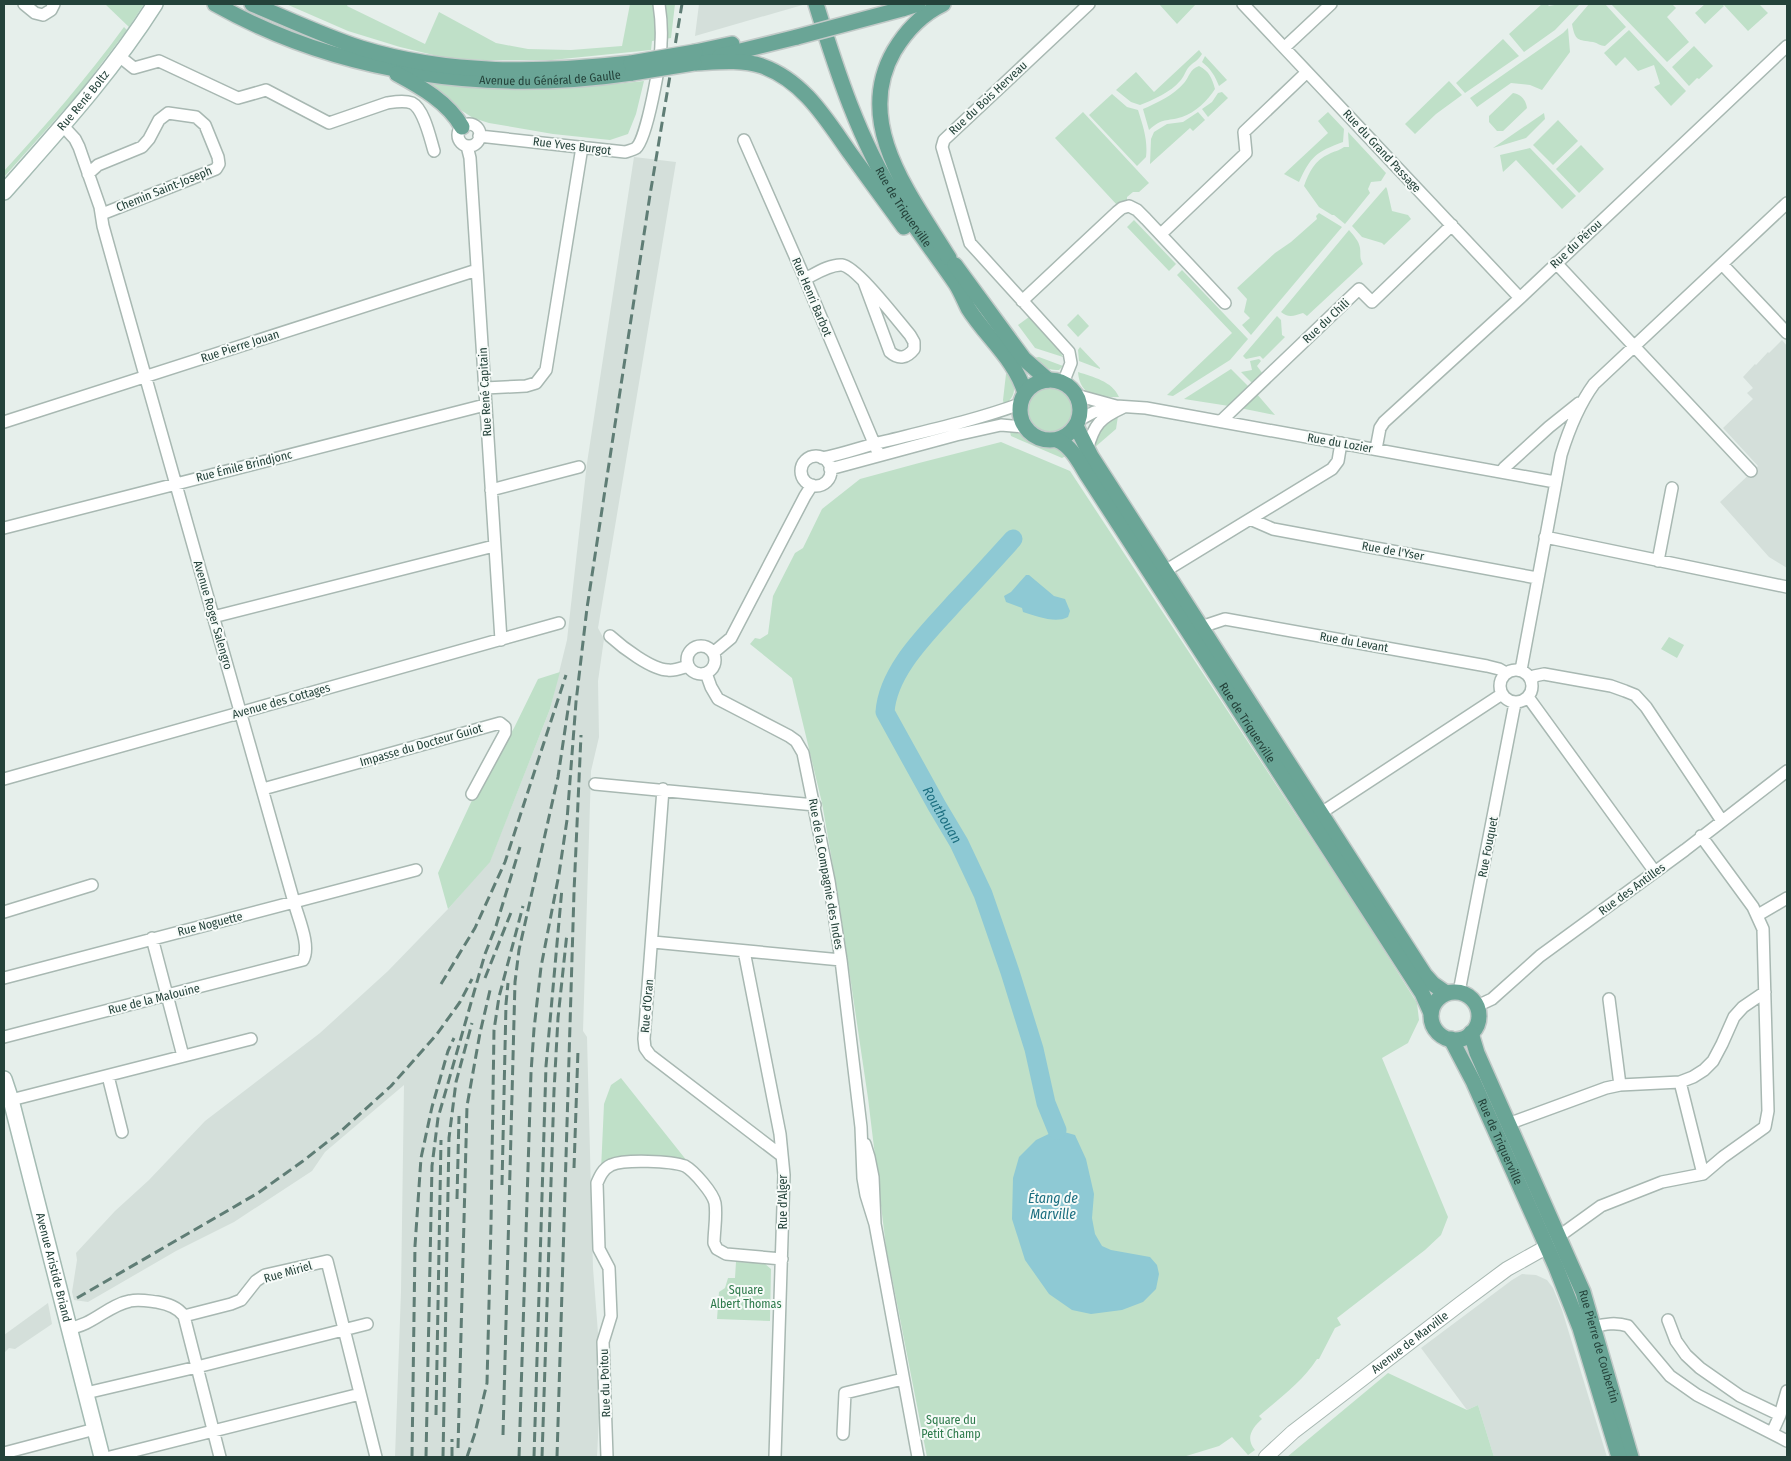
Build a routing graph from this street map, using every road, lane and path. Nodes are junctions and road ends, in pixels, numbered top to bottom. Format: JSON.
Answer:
{"nodes":[{"id":1,"x":24,"y":4,"type":"edge"},
{"id":2,"x":54,"y":4,"type":"edge"},
{"id":3,"x":155,"y":4,"type":"edge"},
{"id":4,"x":215,"y":4,"type":"edge"},
{"id":5,"x":252,"y":4,"type":"edge"},
{"id":6,"x":659,"y":4,"type":"edge"},
{"id":7,"x":816,"y":4,"type":"edge"},
{"id":8,"x":823,"y":4,"type":"edge"},
{"id":9,"x":880,"y":4,"type":"edge"},
{"id":10,"x":918,"y":4,"type":"edge"},
{"id":11,"x":943,"y":4,"type":"edge"},
{"id":12,"x":1089,"y":4,"type":"edge"},
{"id":13,"x":1243,"y":4,"type":"edge"},
{"id":14,"x":1331,"y":4,"type":"edge"},
{"id":15,"x":796,"y":33,"type":"junction"},
{"id":16,"x":1787,"y":46,"type":"edge"},
{"id":17,"x":1285,"y":48,"type":"junction"},
{"id":18,"x":119,"y":56,"type":"junction"},
{"id":19,"x":694,"y":57,"type":"junction"},
{"id":20,"x":382,"y":66,"type":"junction"},
{"id":21,"x":631,"y":68,"type":"junction"},
{"id":22,"x":1308,"y":72,"type":"junction"},
{"id":23,"x":63,"y":126,"type":"junction"},
{"id":24,"x":462,"y":127,"type":"junction"},
{"id":25,"x":479,"y":136,"type":"junction"},
{"id":26,"x":744,"y":140,"type":"dead end"},
{"id":27,"x":467,"y":146,"type":"junction"},
{"id":28,"x":582,"y":147,"type":"junction"},
{"id":29,"x":434,"y":150,"type":"dead end"},
{"id":30,"x":88,"y":174,"type":"junction"},
{"id":31,"x":4,"y":192,"type":"edge"},
{"id":32,"x":1787,"y":203,"type":"edge"},
{"id":33,"x":102,"y":214,"type":"junction"},
{"id":34,"x":1452,"y":225,"type":"junction"},
{"id":35,"x":1161,"y":234,"type":"junction"},
{"id":36,"x":950,"y":258,"type":"junction"},
{"id":37,"x":1556,"y":263,"type":"junction"},
{"id":38,"x":1722,"y":264,"type":"junction"},
{"id":39,"x":477,"y":270,"type":"junction"},
{"id":40,"x":805,"y":279,"type":"junction"},
{"id":41,"x":864,"y":282,"type":"junction"},
{"id":42,"x":1520,"y":298,"type":"junction"},
{"id":43,"x":1022,"y":301,"type":"junction"},
{"id":44,"x":1225,"y":302,"type":"dead end"},
{"id":45,"x":968,"y":308,"type":"junction"},
{"id":46,"x":1787,"y":334,"type":"edge"},
{"id":47,"x":1635,"y":346,"type":"junction"},
{"id":48,"x":145,"y":376,"type":"junction"},
{"id":49,"x":1056,"y":382,"type":"junction"},
{"id":50,"x":484,"y":388,"type":"junction"},
{"id":51,"x":1076,"y":395,"type":"junction"},
{"id":52,"x":1022,"y":398,"type":"junction"},
{"id":53,"x":1582,"y":400,"type":"junction"},
{"id":54,"x":485,"y":405,"type":"junction"},
{"id":55,"x":1120,"y":406,"type":"junction"},
{"id":56,"x":1221,"y":421,"type":"junction"},
{"id":57,"x":4,"y":422,"type":"edge"},
{"id":58,"x":1077,"y":423,"type":"junction"},
{"id":59,"x":1024,"y":427,"type":"junction"},
{"id":60,"x":1057,"y":440,"type":"junction"},
{"id":61,"x":874,"y":444,"type":"junction"},
{"id":62,"x":1341,"y":444,"type":"junction"},
{"id":63,"x":1376,"y":449,"type":"junction"},
{"id":64,"x":1087,"y":450,"type":"junction"},
{"id":65,"x":879,"y":456,"type":"junction"},
{"id":66,"x":822,"y":458,"type":"junction"},
{"id":67,"x":579,"y":467,"type":"dead end"},
{"id":68,"x":830,"y":469,"type":"junction"},
{"id":69,"x":1751,"y":471,"type":"dead end"},
{"id":70,"x":1504,"y":472,"type":"junction"},
{"id":71,"x":1555,"y":482,"type":"junction"},
{"id":72,"x":176,"y":484,"type":"junction"},
{"id":73,"x":812,"y":485,"type":"junction"},
{"id":74,"x":1672,"y":488,"type":"dead end"},
{"id":75,"x":491,"y":490,"type":"junction"},
{"id":76,"x":1250,"y":519,"type":"junction"},
{"id":77,"x":4,"y":528,"type":"edge"},
{"id":78,"x":1545,"y":537,"type":"junction"},
{"id":79,"x":494,"y":546,"type":"junction"},
{"id":80,"x":1658,"y":561,"type":"junction"},
{"id":81,"x":1165,"y":572,"type":"junction"},
{"id":82,"x":1538,"y":578,"type":"junction"},
{"id":83,"x":1787,"y":587,"type":"edge"},
{"id":84,"x":213,"y":617,"type":"junction"},
{"id":85,"x":559,"y":623,"type":"dead end"},
{"id":86,"x":1201,"y":627,"type":"junction"},
{"id":87,"x":610,"y":636,"type":"dead end"},
{"id":88,"x":501,"y":640,"type":"junction"},
{"id":89,"x":713,"y":653,"type":"junction"},
{"id":90,"x":688,"y":666,"type":"junction"},
{"id":91,"x":1521,"y":670,"type":"junction"},
{"id":92,"x":706,"y":673,"type":"junction"},
{"id":93,"x":1506,"y":673,"type":"junction"},
{"id":94,"x":1532,"y":680,"type":"junction"},
{"id":95,"x":1502,"y":694,"type":"junction"},
{"id":96,"x":1528,"y":698,"type":"junction"},
{"id":97,"x":1515,"y":703,"type":"junction"},
{"id":98,"x":240,"y":712,"type":"junction"},
{"id":99,"x":1787,"y":771,"type":"edge"},
{"id":100,"x":4,"y":779,"type":"edge"},
{"id":101,"x":595,"y":784,"type":"dead end"},
{"id":102,"x":263,"y":789,"type":"junction"},
{"id":103,"x":663,"y":789,"type":"junction"},
{"id":104,"x":472,"y":794,"type":"dead end"},
{"id":105,"x":815,"y":805,"type":"junction"},
{"id":106,"x":1321,"y":813,"type":"junction"},
{"id":107,"x":1722,"y":821,"type":"junction"},
{"id":108,"x":1701,"y":836,"type":"junction"},
{"id":109,"x":416,"y":870,"type":"dead end"},
{"id":110,"x":1654,"y":872,"type":"junction"},
{"id":111,"x":92,"y":885,"type":"dead end"},
{"id":112,"x":1787,"y":898,"type":"edge"},
{"id":113,"x":294,"y":902,"type":"junction"},
{"id":114,"x":4,"y":912,"type":"edge"},
{"id":115,"x":1758,"y":915,"type":"junction"},
{"id":116,"x":152,"y":938,"type":"junction"},
{"id":117,"x":653,"y":942,"type":"junction"},
{"id":118,"x":744,"y":950,"type":"junction"},
{"id":119,"x":304,"y":960,"type":"joint"},
{"id":120,"x":841,"y":960,"type":"junction"},
{"id":121,"x":4,"y":978,"type":"edge"},
{"id":122,"x":1765,"y":992,"type":"junction"},
{"id":123,"x":1453,"y":993,"type":"junction"},
{"id":124,"x":168,"y":996,"type":"junction"},
{"id":125,"x":1609,"y":1000,"type":"dead end"},
{"id":126,"x":1476,"y":1006,"type":"junction"},
{"id":127,"x":1431,"y":1013,"type":"junction"},
{"id":128,"x":1471,"y":1033,"type":"junction"},
{"id":129,"x":4,"y":1037,"type":"edge"},
{"id":130,"x":251,"y":1039,"type":"dead end"},
{"id":131,"x":1451,"y":1039,"type":"junction"},
{"id":132,"x":183,"y":1056,"type":"junction"},
{"id":133,"x":108,"y":1076,"type":"junction"},
{"id":134,"x":4,"y":1079,"type":"edge"},
{"id":135,"x":1680,"y":1082,"type":"junction"},
{"id":136,"x":1620,"y":1085,"type":"junction"},
{"id":137,"x":11,"y":1100,"type":"junction"},
{"id":138,"x":1508,"y":1124,"type":"junction"},
{"id":139,"x":122,"y":1132,"type":"dead end"},
{"id":140,"x":782,"y":1156,"type":"junction"},
{"id":141,"x":1703,"y":1174,"type":"junction"},
{"id":142,"x":1553,"y":1241,"type":"junction"},
{"id":143,"x":782,"y":1258,"type":"junction"},
{"id":144,"x":184,"y":1316,"type":"junction"},
{"id":145,"x":1668,"y":1320,"type":"dead end"},
{"id":146,"x":367,"y":1324,"type":"dead end"},
{"id":147,"x":1593,"y":1327,"type":"junction"},
{"id":148,"x":69,"y":1328,"type":"junction"},
{"id":149,"x":344,"y":1329,"type":"junction"},
{"id":150,"x":197,"y":1367,"type":"junction"},
{"id":151,"x":903,"y":1379,"type":"junction"},
{"id":152,"x":1787,"y":1391,"type":"edge"},
{"id":153,"x":86,"y":1393,"type":"junction"},
{"id":154,"x":360,"y":1394,"type":"junction"},
{"id":155,"x":1780,"y":1415,"type":"junction"},
{"id":156,"x":95,"y":1429,"type":"junction"},
{"id":157,"x":213,"y":1432,"type":"junction"},
{"id":158,"x":1772,"y":1433,"type":"junction"},
{"id":159,"x":843,"y":1434,"type":"dead end"},
{"id":160,"x":1787,"y":1441,"type":"edge"},
{"id":161,"x":4,"y":1452,"type":"edge"},
{"id":162,"x":102,"y":1457,"type":"edge"},
{"id":163,"x":110,"y":1457,"type":"edge"},
{"id":164,"x":220,"y":1457,"type":"edge"},
{"id":165,"x":376,"y":1457,"type":"edge"},
{"id":166,"x":607,"y":1457,"type":"edge"},
{"id":167,"x":775,"y":1457,"type":"edge"},
{"id":168,"x":918,"y":1457,"type":"edge"},
{"id":169,"x":1266,"y":1457,"type":"edge"},
{"id":170,"x":1619,"y":1457,"type":"edge"},
{"id":171,"x":1631,"y":1457,"type":"edge"}],
"edges":[{"from":1,"to":2,"type":"street"},
{"from":3,"to":18,"type":"main road","name":"Rue René Boltz"},
{"from":4,"to":20,"type":"main road","name":"Avenue du Général de Gaulle"},
{"from":5,"to":21,"type":"main road","name":"Avenue du Général de Gaulle"},
{"from":6,"to":28,"type":"street","name":"Rue Yves Burgot"},
{"from":7,"to":45,"type":"main road","name":"Rue de Triquerville"},
{"from":8,"to":36,"type":"main road","name":"Rue de Triquerville"},
{"from":9,"to":15,"type":"main road","name":"Avenue du Général de Gaulle"},
{"from":10,"to":15,"type":"main road","name":"Avenue du Général de Gaulle","bridge":true},
{"from":11,"to":36,"type":"main road"},
{"from":12,"to":43,"type":"street","name":"Rue du Bois Herveau"},
{"from":13,"to":17,"type":"street","name":"Rue du Grand Passage"},
{"from":14,"to":17,"type":"street"},
{"from":15,"to":19,"type":"main road","name":"Avenue du Général de Gaulle"},
{"from":16,"to":37,"type":"street","name":"Rue du Pérou"},
{"from":17,"to":22,"type":"street","name":"Rue du Grand Passage"},
{"from":18,"to":23,"type":"main road","name":"Rue René Boltz"},
{"from":18,"to":29,"type":"street"},
{"from":19,"to":21,"type":"main road","name":"Avenue du Général de Gaulle","bridge":true},
{"from":19,"to":45,"type":"main road"},
{"from":20,"to":21,"type":"main road","name":"Avenue du Général de Gaulle"},
{"from":20,"to":24,"type":"main road"},
{"from":22,"to":34,"type":"street","name":"Rue du Grand Passage"},
{"from":22,"to":35,"type":"street"},
{"from":23,"to":30,"type":"street","name":"Avenue Roger Salengro"},
{"from":23,"to":31,"type":"main road","name":"Rue René Boltz"},
{"from":24,"to":25,"type":"street"},
{"from":24,"to":27,"type":"street"},
{"from":25,"to":27,"type":"street"},
{"from":25,"to":28,"type":"street","name":"Rue Yves Burgot"},
{"from":26,"to":40,"type":"street","name":"Rue Henri Barbot"},
{"from":27,"to":39,"type":"street","name":"Rue René Capitain"},
{"from":28,"to":50,"type":"street"},
{"from":30,"to":33,"type":"street","name":"Avenue Roger Salengro"},
{"from":30,"to":33,"type":"street","name":"Chemin Saint-Joseph"},
{"from":32,"to":38,"type":"street"},
{"from":33,"to":48,"type":"street","name":"Avenue Roger Salengro"},
{"from":34,"to":42,"type":"street","name":"Rue du Grand Passage"},
{"from":34,"to":56,"type":"street","name":"Rue du Chili"},
{"from":35,"to":43,"type":"street"},
{"from":35,"to":44,"type":"street"},
{"from":36,"to":49,"type":"main road","name":"Rue de Triquerville"},
{"from":37,"to":42,"type":"street","name":"Rue du Pérou"},
{"from":37,"to":47,"type":"street"},
{"from":38,"to":46,"type":"street"},
{"from":38,"to":47,"type":"street"},
{"from":39,"to":48,"type":"street","name":"Rue Pierre Jouan"},
{"from":39,"to":50,"type":"street","name":"Rue René Capitain"},
{"from":40,"to":41,"type":"street"},
{"from":40,"to":61,"type":"street","name":"Rue Henri Barbot"},
{"from":41,"to":41,"type":"street"},
{"from":42,"to":63,"type":"street","name":"Rue du Pérou"},
{"from":43,"to":49,"type":"street","name":"Rue du Bois Herveau"},
{"from":45,"to":52,"type":"main road","name":"Rue de Triquerville"},
{"from":47,"to":53,"type":"street"},
{"from":47,"to":69,"type":"street"},
{"from":48,"to":57,"type":"street","name":"Rue Pierre Jouan"},
{"from":48,"to":72,"type":"street","name":"Avenue Roger Salengro"},
{"from":49,"to":51,"type":"main road"},
{"from":49,"to":52,"type":"main road"},
{"from":50,"to":54,"type":"street","name":"Rue René Capitain"},
{"from":51,"to":55,"type":"street","name":"Rue du Lozier"},
{"from":51,"to":58,"type":"main road"},
{"from":52,"to":59,"type":"main road"},
{"from":52,"to":61,"type":"street"},
{"from":53,"to":70,"type":"street"},
{"from":53,"to":71,"type":"street"},
{"from":54,"to":72,"type":"street","name":"Rue Émile Brindjonc"},
{"from":54,"to":75,"type":"street","name":"Rue René Capitain"},
{"from":55,"to":56,"type":"street","name":"Rue du Lozier"},
{"from":55,"to":58,"type":"street","name":"Rue du Lozier"},
{"from":55,"to":64,"type":"street"},
{"from":56,"to":62,"type":"street","name":"Rue du Lozier"},
{"from":58,"to":60,"type":"main road"},
{"from":58,"to":64,"type":"main road","name":"Rue de Triquerville"},
{"from":59,"to":60,"type":"main road"},
{"from":59,"to":65,"type":"street"},
{"from":60,"to":127,"type":"main road","name":"Rue de Triquerville"},
{"from":61,"to":65,"type":"street","name":"Rue Henri Barbot"},
{"from":61,"to":66,"type":"street"},
{"from":62,"to":63,"type":"street","name":"Rue du Lozier"},
{"from":62,"to":76,"type":"street"},
{"from":63,"to":70,"type":"street","name":"Rue du Lozier"},
{"from":64,"to":81,"type":"main road","name":"Rue de Triquerville"},
{"from":65,"to":68,"type":"street"},
{"from":66,"to":68,"type":"street"},
{"from":66,"to":73,"type":"street"},
{"from":67,"to":75,"type":"street"},
{"from":68,"to":73,"type":"street"},
{"from":70,"to":71,"type":"street","name":"Rue du Lozier"},
{"from":71,"to":78,"type":"street"},
{"from":72,"to":77,"type":"street","name":"Rue Émile Brindjonc"},
{"from":72,"to":84,"type":"street","name":"Avenue Roger Salengro"},
{"from":73,"to":89,"type":"street"},
{"from":74,"to":80,"type":"street"},
{"from":75,"to":79,"type":"street","name":"Rue René Capitain"},
{"from":76,"to":81,"type":"street"},
{"from":76,"to":82,"type":"street","name":"Rue de l'Yser"},
{"from":78,"to":80,"type":"street"},
{"from":78,"to":82,"type":"street"},
{"from":79,"to":84,"type":"street"},
{"from":79,"to":88,"type":"street","name":"Rue René Capitain"},
{"from":80,"to":83,"type":"street"},
{"from":81,"to":86,"type":"main road","name":"Rue de Triquerville"},
{"from":82,"to":91,"type":"street"},
{"from":84,"to":98,"type":"street","name":"Avenue Roger Salengro"},
{"from":85,"to":88,"type":"street","name":"Avenue des Cottages"},
{"from":86,"to":93,"type":"street","name":"Rue du Levant"},
{"from":86,"to":106,"type":"main road","name":"Rue de Triquerville"},
{"from":87,"to":90,"type":"street"},
{"from":88,"to":98,"type":"street","name":"Avenue des Cottages"},
{"from":89,"to":90,"type":"street"},
{"from":89,"to":92,"type":"street"},
{"from":90,"to":92,"type":"street"},
{"from":91,"to":93,"type":"street"},
{"from":91,"to":94,"type":"street"},
{"from":92,"to":105,"type":"street","name":"Rue de la Compagnie des Indes"},
{"from":93,"to":95,"type":"street"},
{"from":94,"to":96,"type":"street"},
{"from":94,"to":107,"type":"street"},
{"from":95,"to":97,"type":"street"},
{"from":95,"to":106,"type":"street"},
{"from":96,"to":97,"type":"street"},
{"from":96,"to":110,"type":"street"},
{"from":97,"to":123,"type":"street","name":"Rue Fouquet"},
{"from":98,"to":100,"type":"street","name":"Avenue des Cottages"},
{"from":98,"to":102,"type":"street","name":"Avenue Roger Salengro"},
{"from":99,"to":107,"type":"street","name":"Rue des Antilles"},
{"from":101,"to":103,"type":"street"},
{"from":102,"to":104,"type":"street","name":"Impasse du Docteur Guiot"},
{"from":102,"to":113,"type":"street","name":"Avenue Roger Salengro"},
{"from":103,"to":105,"type":"street"},
{"from":103,"to":117,"type":"street","name":"Rue d'Oran"},
{"from":105,"to":120,"type":"street","name":"Rue de la Compagnie des Indes"},
{"from":106,"to":123,"type":"main road","name":"Rue de Triquerville"},
{"from":107,"to":108,"type":"street","name":"Rue des Antilles"},
{"from":108,"to":110,"type":"street","name":"Rue des Antilles"},
{"from":108,"to":115,"type":"street"},
{"from":109,"to":113,"type":"street","name":"Rue Noguette"},
{"from":110,"to":126,"type":"street","name":"Rue des Antilles"},
{"from":111,"to":114,"type":"street"},
{"from":112,"to":115,"type":"street"},
{"from":113,"to":116,"type":"street","name":"Rue Noguette"},
{"from":113,"to":119,"type":"street","name":"Avenue Roger Salengro"},
{"from":115,"to":122,"type":"street"},
{"from":116,"to":121,"type":"street","name":"Rue Noguette"},
{"from":116,"to":124,"type":"street"},
{"from":117,"to":118,"type":"street"},
{"from":117,"to":140,"type":"street","name":"Rue d'Oran"},
{"from":118,"to":120,"type":"street"},
{"from":118,"to":140,"type":"street","name":"Rue d'Alger"},
{"from":119,"to":124,"type":"street","name":"Rue de la Malouine"},
{"from":120,"to":151,"type":"street","name":"Rue de la Compagnie des Indes"},
{"from":122,"to":135,"type":"street"},
{"from":122,"to":141,"type":"street"},
{"from":123,"to":126,"type":"main road"},
{"from":123,"to":127,"type":"main road"},
{"from":124,"to":129,"type":"street","name":"Rue de la Malouine"},
{"from":124,"to":132,"type":"street"},
{"from":125,"to":136,"type":"street"},
{"from":126,"to":128,"type":"main road"},
{"from":127,"to":131,"type":"main road"},
{"from":128,"to":131,"type":"main road"},
{"from":128,"to":138,"type":"main road","name":"Rue de Triquerville"},
{"from":130,"to":132,"type":"street"},
{"from":131,"to":142,"type":"main road","name":"Rue de Triquerville"},
{"from":132,"to":133,"type":"street"},
{"from":133,"to":137,"type":"street"},
{"from":133,"to":139,"type":"street"},
{"from":134,"to":137,"type":"main road","name":"Avenue Aristide Briand"},
{"from":135,"to":136,"type":"street"},
{"from":135,"to":141,"type":"street"},
{"from":136,"to":138,"type":"street"},
{"from":137,"to":148,"type":"main road","name":"Avenue Aristide Briand"},
{"from":138,"to":142,"type":"main road","name":"Rue de Triquerville"},
{"from":140,"to":143,"type":"street","name":"Rue d'Alger"},
{"from":141,"to":142,"type":"street"},
{"from":142,"to":147,"type":"main road","name":"Rue Pierre de Coubertin"},
{"from":142,"to":169,"type":"street","name":"Avenue de Marville"},
{"from":142,"to":170,"type":"main road","name":"Rue Pierre de Coubertin"},
{"from":143,"to":166,"type":"street","name":"Rue du Poitou"},
{"from":143,"to":167,"type":"street","name":"Rue d'Alger"},
{"from":144,"to":148,"type":"street"},
{"from":144,"to":149,"type":"street","name":"Rue Miriel"},
{"from":144,"to":150,"type":"street"},
{"from":145,"to":155,"type":"street"},
{"from":146,"to":149,"type":"street"},
{"from":147,"to":158,"type":"street"},
{"from":147,"to":171,"type":"main road","name":"Rue Pierre de Coubertin"},
{"from":148,"to":153,"type":"main road","name":"Avenue Aristide Briand"},
{"from":149,"to":150,"type":"street"},
{"from":149,"to":154,"type":"street","name":"Rue Miriel"},
{"from":150,"to":153,"type":"street"},
{"from":150,"to":157,"type":"street"},
{"from":151,"to":159,"type":"street"},
{"from":151,"to":168,"type":"street","name":"Rue de la Compagnie des Indes"},
{"from":152,"to":155,"type":"street"},
{"from":153,"to":156,"type":"main road","name":"Avenue Aristide Briand"},
{"from":154,"to":157,"type":"street"},
{"from":154,"to":165,"type":"street","name":"Rue Miriel"},
{"from":155,"to":158,"type":"street"},
{"from":156,"to":161,"type":"street"},
{"from":156,"to":162,"type":"main road","name":"Avenue Aristide Briand"},
{"from":157,"to":163,"type":"street"},
{"from":157,"to":164,"type":"street"},
{"from":158,"to":160,"type":"street"}]}
